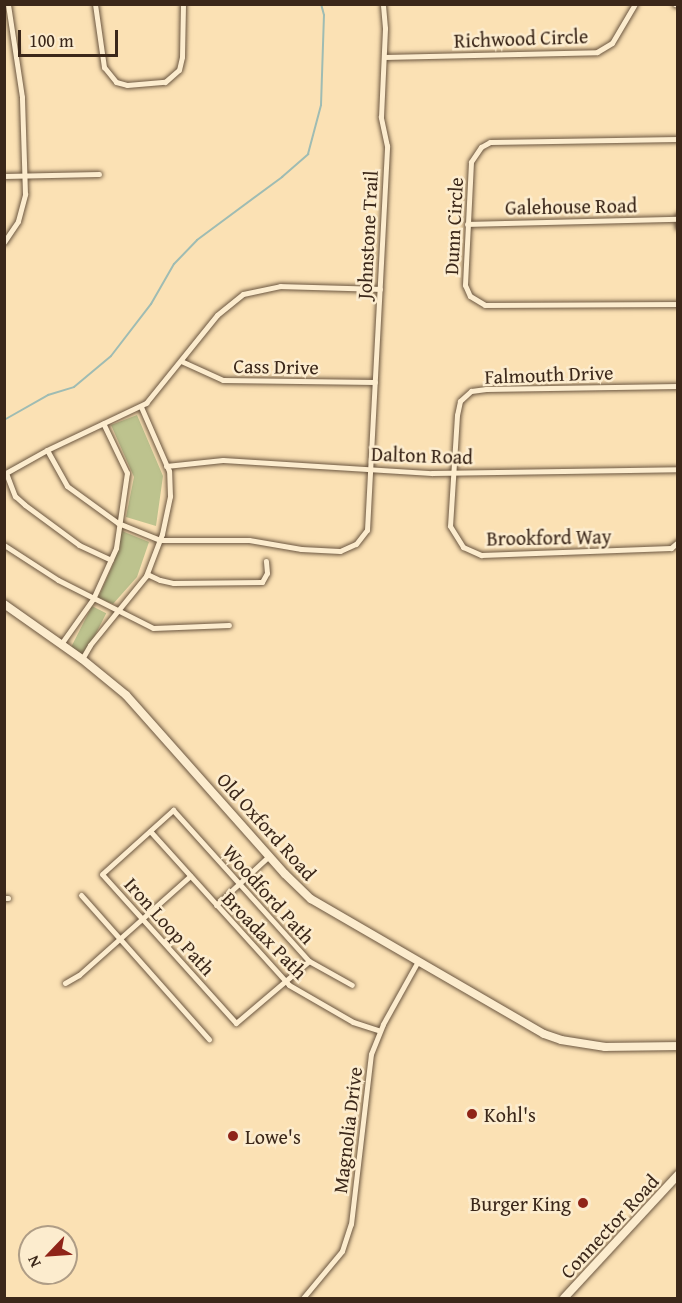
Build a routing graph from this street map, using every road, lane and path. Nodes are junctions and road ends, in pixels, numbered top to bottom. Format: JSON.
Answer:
{"nodes":[{"id":1,"x":8,"y":4,"type":"edge"},
{"id":2,"x":95,"y":4,"type":"edge"},
{"id":3,"x":183,"y":4,"type":"edge"},
{"id":4,"x":383,"y":4,"type":"edge"},
{"id":5,"x":634,"y":4,"type":"edge"},
{"id":6,"x":384,"y":57,"type":"junction"},
{"id":7,"x":678,"y":139,"type":"edge"},
{"id":8,"x":99,"y":174,"type":"dead end"},
{"id":9,"x":25,"y":175,"type":"junction"},
{"id":10,"x":4,"y":176,"type":"edge"},
{"id":11,"x":677,"y":217,"type":"edge"},
{"id":12,"x":467,"y":224,"type":"junction"},
{"id":13,"x":678,"y":226,"type":"edge"},
{"id":14,"x":4,"y":242,"type":"edge"},
{"id":15,"x":380,"y":289,"type":"junction"},
{"id":16,"x":678,"y":304,"type":"edge"},
{"id":17,"x":181,"y":361,"type":"junction"},
{"id":18,"x":375,"y":382,"type":"junction"},
{"id":19,"x":678,"y":386,"type":"edge"},
{"id":20,"x":141,"y":407,"type":"junction"},
{"id":21,"x":103,"y":423,"type":"junction"},
{"id":22,"x":47,"y":450,"type":"junction"},
{"id":23,"x":166,"y":466,"type":"junction"},
{"id":24,"x":370,"y":468,"type":"junction"},
{"id":25,"x":678,"y":469,"type":"edge"},
{"id":26,"x":453,"y":472,"type":"junction"},
{"id":27,"x":5,"y":473,"type":"edge"},
{"id":28,"x":120,"y":524,"type":"junction"},
{"id":29,"x":160,"y":540,"type":"junction"},
{"id":30,"x":678,"y":542,"type":"edge"},
{"id":31,"x":4,"y":544,"type":"edge"},
{"id":32,"x":111,"y":560,"type":"junction"},
{"id":33,"x":266,"y":561,"type":"dead end"},
{"id":34,"x":147,"y":574,"type":"junction"},
{"id":35,"x":93,"y":599,"type":"junction"},
{"id":36,"x":4,"y":604,"type":"edge"},
{"id":37,"x":117,"y":611,"type":"junction"},
{"id":38,"x":229,"y":625,"type":"dead end"},
{"id":39,"x":62,"y":644,"type":"junction"},
{"id":40,"x":82,"y":658,"type":"junction"},
{"id":41,"x":173,"y":810,"type":"joint"},
{"id":42,"x":150,"y":831,"type":"junction"},
{"id":43,"x":269,"y":856,"type":"junction"},
{"id":44,"x":190,"y":876,"type":"junction"},
{"id":45,"x":239,"y":884,"type":"junction"},
{"id":46,"x":81,"y":895,"type":"dead end"},
{"id":47,"x":216,"y":905,"type":"junction"},
{"id":48,"x":142,"y":918,"type":"junction"},
{"id":49,"x":119,"y":939,"type":"junction"},
{"id":50,"x":309,"y":961,"type":"junction"},
{"id":51,"x":418,"y":961,"type":"junction"},
{"id":52,"x":286,"y":982,"type":"junction"},
{"id":53,"x":65,"y":983,"type":"dead end"},
{"id":54,"x":352,"y":985,"type":"dead end"},
{"id":55,"x":380,"y":1031,"type":"junction"},
{"id":56,"x":209,"y":1039,"type":"dead end"},
{"id":57,"x":678,"y":1046,"type":"edge"},
{"id":58,"x":678,"y":1175,"type":"edge"},
{"id":59,"x":303,"y":1299,"type":"edge"},
{"id":60,"x":564,"y":1299,"type":"edge"}],
"edges":[{"from":1,"to":9,"type":"street"},
{"from":2,"to":3,"type":"street"},
{"from":4,"to":6,"type":"street","name":"Johnstone Trail"},
{"from":5,"to":6,"type":"street","name":"Richwood Circle"},
{"from":6,"to":15,"type":"street","name":"Johnstone Trail"},
{"from":7,"to":12,"type":"street","name":"Dunn Circle"},
{"from":8,"to":9,"type":"street"},
{"from":9,"to":10,"type":"street"},
{"from":9,"to":14,"type":"street"},
{"from":11,"to":12,"type":"street","name":"Galehouse Road"},
{"from":11,"to":13,"type":"street"},
{"from":12,"to":16,"type":"street","name":"Dunn Circle"},
{"from":15,"to":17,"type":"street"},
{"from":15,"to":18,"type":"street","name":"Johnstone Trail"},
{"from":17,"to":18,"type":"street","name":"Cass Drive"},
{"from":17,"to":20,"type":"street"},
{"from":18,"to":24,"type":"street","name":"Johnstone Trail"},
{"from":19,"to":26,"type":"street","name":"Falmouth Drive"},
{"from":20,"to":21,"type":"street"},
{"from":20,"to":23,"type":"street"},
{"from":21,"to":22,"type":"street"},
{"from":21,"to":28,"type":"street"},
{"from":22,"to":27,"type":"street"},
{"from":22,"to":28,"type":"street"},
{"from":23,"to":24,"type":"street","name":"Dalton Road"},
{"from":23,"to":29,"type":"street"},
{"from":24,"to":26,"type":"street","name":"Dalton Road"},
{"from":24,"to":29,"type":"street","name":"Johnstone Trail"},
{"from":25,"to":26,"type":"street","name":"Dalton Road"},
{"from":26,"to":30,"type":"street","name":"Brookford Way"},
{"from":27,"to":32,"type":"street"},
{"from":28,"to":29,"type":"street"},
{"from":28,"to":32,"type":"street"},
{"from":29,"to":34,"type":"street"},
{"from":31,"to":35,"type":"street"},
{"from":32,"to":35,"type":"street"},
{"from":33,"to":34,"type":"street"},
{"from":34,"to":37,"type":"street"},
{"from":35,"to":37,"type":"street"},
{"from":35,"to":39,"type":"street"},
{"from":36,"to":39,"type":"street","name":"Old Oxford Road"},
{"from":37,"to":38,"type":"street"},
{"from":37,"to":40,"type":"street"},
{"from":39,"to":40,"type":"street","name":"Old Oxford Road"},
{"from":40,"to":43,"type":"street","name":"Old Oxford Road"},
{"from":41,"to":42,"type":"street","name":"Iron Loop Path"},
{"from":41,"to":45,"type":"street","name":"Woodford Path"},
{"from":42,"to":44,"type":"street","name":"Broadax Path"},
{"from":42,"to":48,"type":"street","name":"Iron Loop Path"},
{"from":43,"to":45,"type":"street"},
{"from":43,"to":51,"type":"street","name":"Old Oxford Road"},
{"from":44,"to":47,"type":"street","name":"Broadax Path"},
{"from":44,"to":48,"type":"street"},
{"from":45,"to":47,"type":"street"},
{"from":45,"to":50,"type":"street","name":"Woodford Path"},
{"from":46,"to":49,"type":"street"},
{"from":47,"to":52,"type":"street","name":"Broadax Path"},
{"from":48,"to":49,"type":"street"},
{"from":48,"to":52,"type":"street","name":"Iron Loop Path"},
{"from":49,"to":53,"type":"street"},
{"from":49,"to":56,"type":"street"},
{"from":50,"to":52,"type":"street"},
{"from":50,"to":54,"type":"street","name":"Woodford Path"},
{"from":51,"to":55,"type":"street","name":"Magnolia Drive"},
{"from":51,"to":57,"type":"street","name":"Old Oxford Road"},
{"from":52,"to":55,"type":"street","name":"Broadax Path"},
{"from":55,"to":59,"type":"street","name":"Magnolia Drive"},
{"from":58,"to":60,"type":"street","name":"Connector Road"}]}
